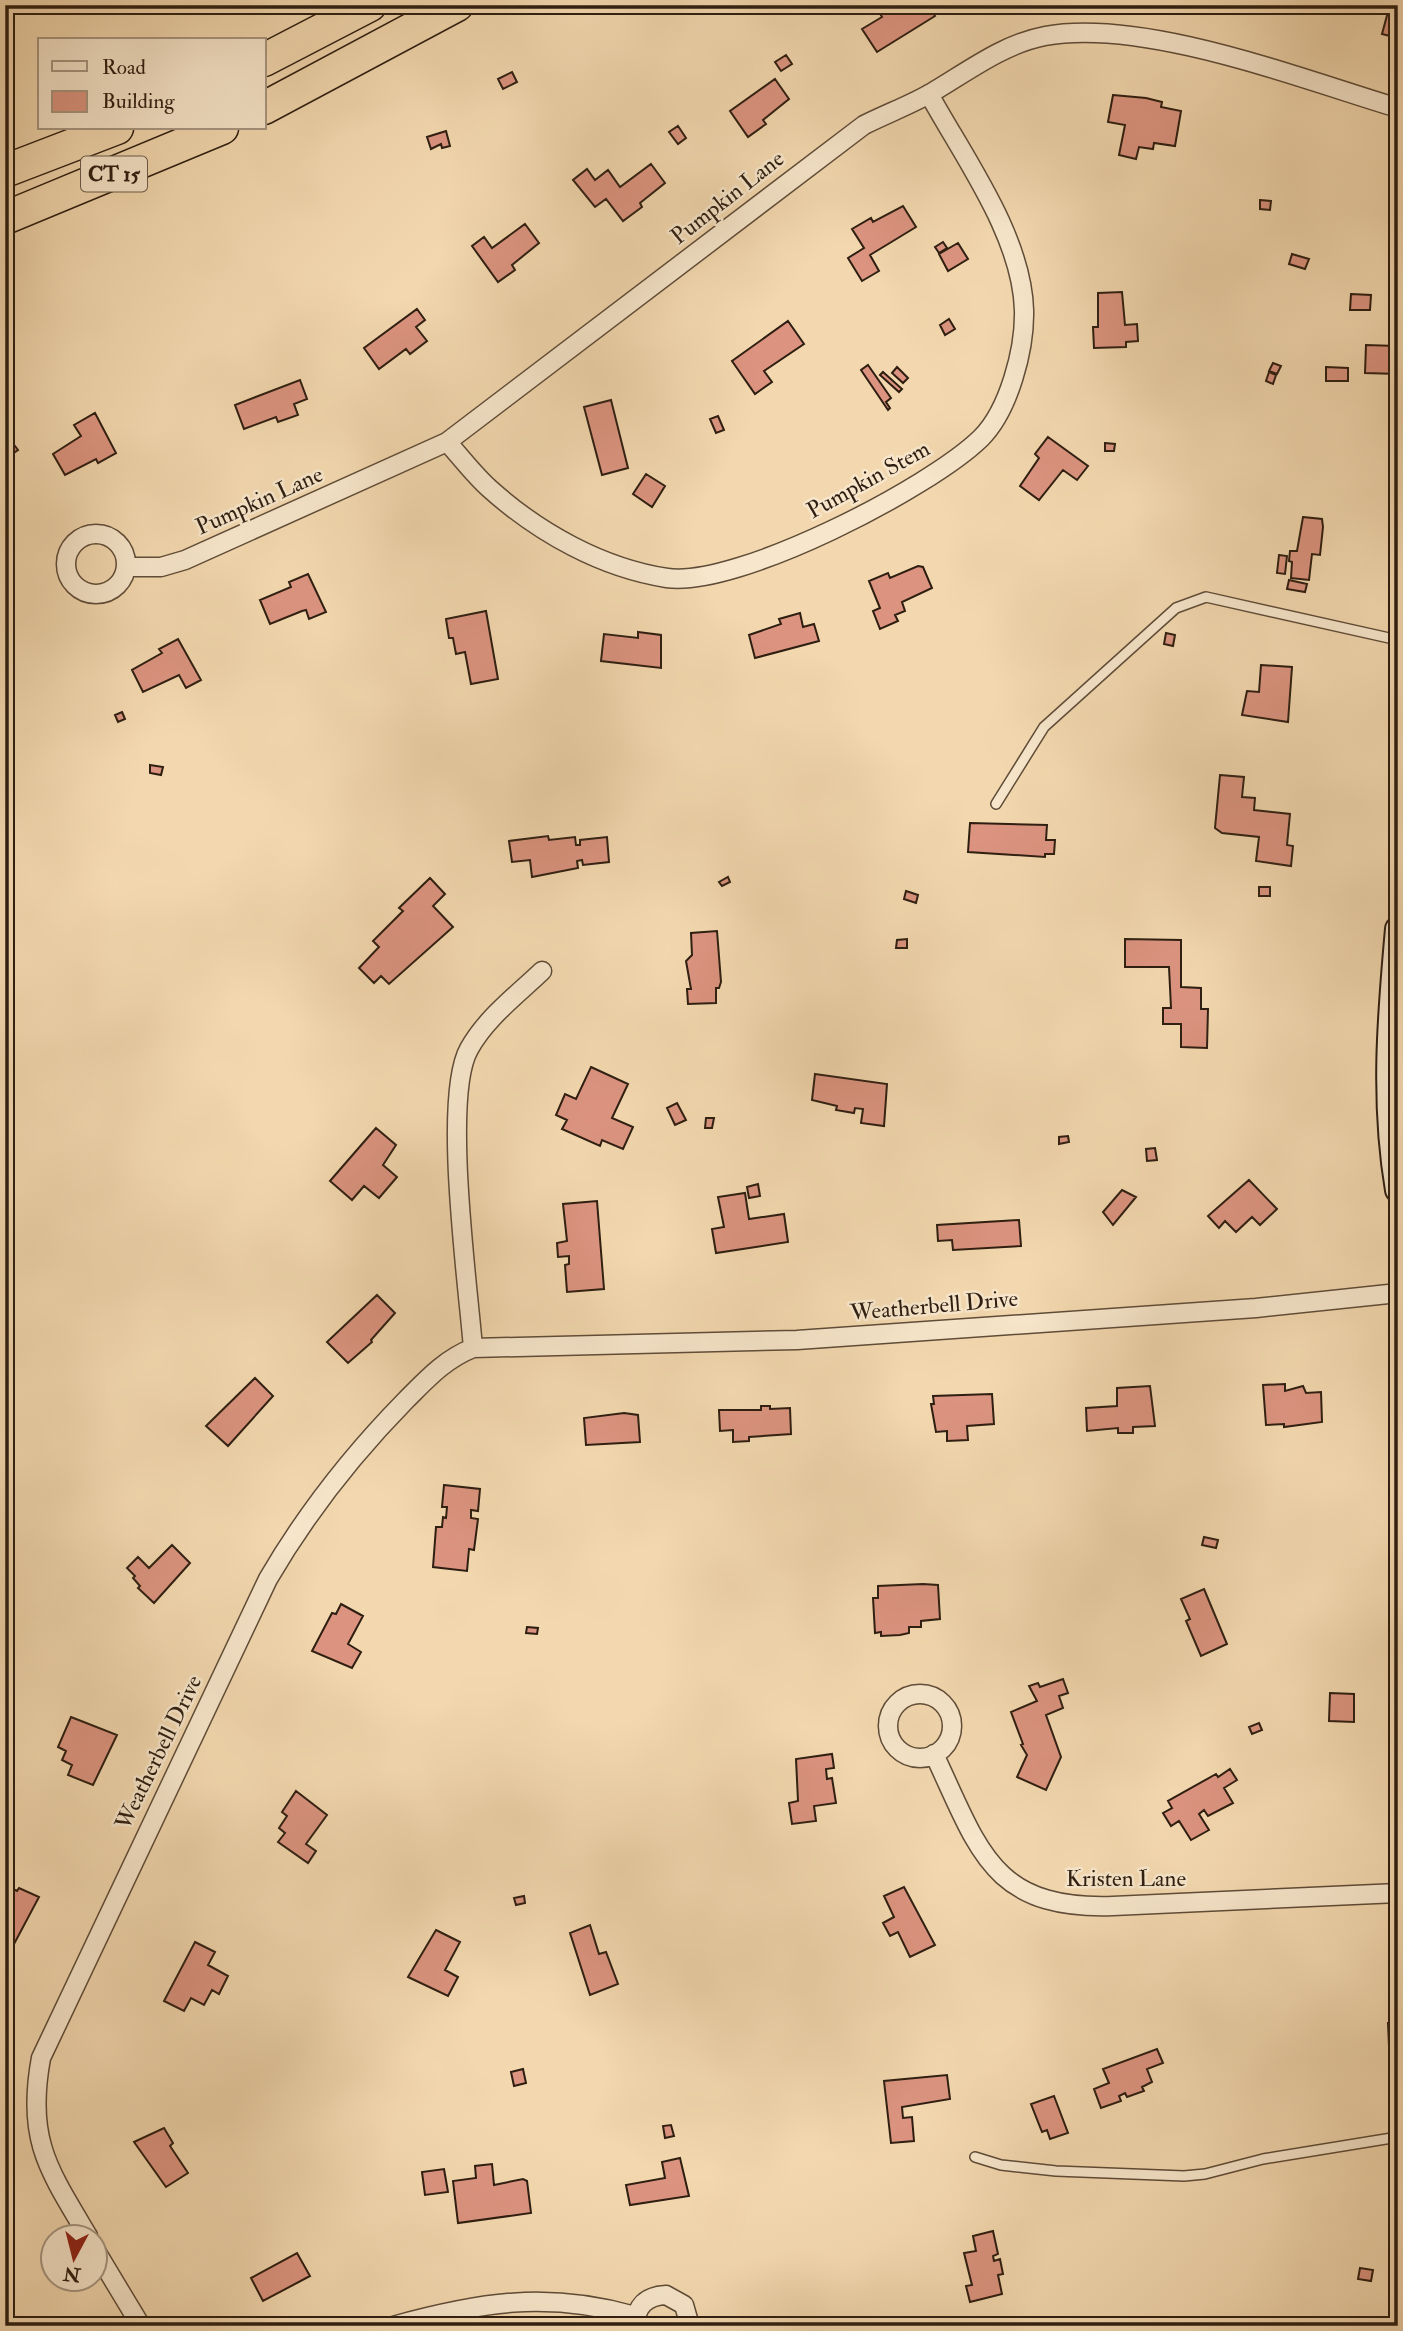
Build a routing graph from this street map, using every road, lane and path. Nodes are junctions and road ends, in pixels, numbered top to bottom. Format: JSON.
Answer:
{"nodes":[{"id":1,"x":370,"y":5,"type":"edge"},
{"id":2,"x":457,"y":5,"type":"edge"},
{"id":3,"x":266,"y":59,"type":"edge"},
{"id":4,"x":929,"y":94,"type":"junction"},
{"id":5,"x":266,"y":107,"type":"edge"},
{"id":6,"x":1398,"y":108,"type":"edge"},
{"id":7,"x":112,"y":130,"type":"edge"},
{"id":8,"x":217,"y":130,"type":"edge"},
{"id":9,"x":5,"y":171,"type":"edge"},
{"id":10,"x":5,"y":218,"type":"edge"},
{"id":11,"x":447,"y":442,"type":"junction"},
{"id":12,"x":127,"y":567,"type":"dead end"},
{"id":13,"x":1398,"y":640,"type":"edge"},
{"id":14,"x":996,"y":804,"type":"dead end"},
{"id":15,"x":1397,"y":937,"type":"edge"},
{"id":16,"x":542,"y":971,"type":"dead end"},
{"id":17,"x":1398,"y":1190,"type":"edge"},
{"id":18,"x":1398,"y":1293,"type":"edge"},
{"id":19,"x":473,"y":1348,"type":"junction"},
{"id":20,"x":934,"y":1754,"type":"dead end"},
{"id":21,"x":1398,"y":1893,"type":"edge"},
{"id":22,"x":1398,"y":2137,"type":"edge"},
{"id":23,"x":975,"y":2157,"type":"dead end"},
{"id":24,"x":79,"y":2222,"type":"edge"},
{"id":25,"x":108,"y":2271,"type":"edge"},
{"id":26,"x":635,"y":2321,"type":"edge"},
{"id":27,"x":141,"y":2326,"type":"edge"},
{"id":28,"x":393,"y":2326,"type":"edge"},
{"id":29,"x":690,"y":2326,"type":"edge"}],
"edges":[{"from":1,"to":3,"type":"highway"},
{"from":2,"to":5,"type":"highway"},
{"from":4,"to":6,"type":"street","name":"Pumpkin Lane"},
{"from":4,"to":11,"type":"street","name":"Pumpkin Lane"},
{"from":4,"to":11,"type":"street","name":"Pumpkin Stem"},
{"from":7,"to":9,"type":"highway","number":"CT 15"},
{"from":8,"to":10,"type":"highway","number":"CT 15"},
{"from":11,"to":12,"type":"street","name":"Pumpkin Lane"},
{"from":13,"to":14,"type":"lane"},
{"from":15,"to":17,"type":"main road"},
{"from":16,"to":19,"type":"street"},
{"from":18,"to":19,"type":"street","name":"Weatherbell Drive"},
{"from":19,"to":24,"type":"street","name":"Weatherbell Drive"},
{"from":20,"to":21,"type":"street","name":"Kristen Lane"},
{"from":22,"to":23,"type":"lane"},
{"from":25,"to":27,"type":"street"},
{"from":26,"to":28,"type":"street"},
{"from":26,"to":29,"type":"street"}]}
